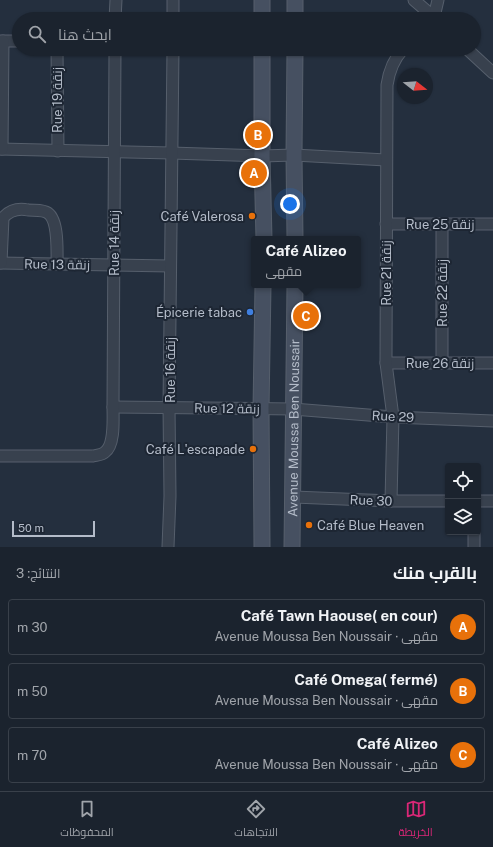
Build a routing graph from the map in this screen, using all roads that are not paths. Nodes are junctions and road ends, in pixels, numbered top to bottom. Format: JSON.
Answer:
{"nodes":[{"id":1,"x":116,"y":0,"type":"edge"},
{"id":2,"x":173,"y":0,"type":"edge"},
{"id":3,"x":262,"y":0,"type":"edge"},
{"id":4,"x":295,"y":0,"type":"edge"},
{"id":5,"x":414,"y":0,"type":"edge"},
{"id":6,"x":438,"y":0,"type":"edge"},
{"id":7,"x":115,"y":12,"type":"edge"},
{"id":8,"x":173,"y":12,"type":"edge"},
{"id":9,"x":262,"y":12,"type":"edge"},
{"id":10,"x":295,"y":12,"type":"edge"},
{"id":11,"x":427,"y":12,"type":"edge"},
{"id":12,"x":435,"y":12,"type":"edge"},
{"id":13,"x":2,"y":41,"type":"edge"},
{"id":14,"x":57,"y":56,"type":"edge"},
{"id":15,"x":115,"y":56,"type":"edge"},
{"id":16,"x":173,"y":56,"type":"edge"},
{"id":17,"x":262,"y":56,"type":"edge"},
{"id":18,"x":295,"y":56,"type":"edge"},
{"id":19,"x":397,"y":56,"type":"edge"},
{"id":20,"x":475,"y":56,"type":"edge"},
{"id":21,"x":493,"y":73,"type":"edge"},
{"id":22,"x":1,"y":149,"type":"edge"},
{"id":23,"x":58,"y":151,"type":"junction"},
{"id":24,"x":114,"y":152,"type":"junction"},
{"id":25,"x":171,"y":152,"type":"junction"},
{"id":26,"x":294,"y":155,"type":"junction"},
{"id":27,"x":262,"y":156,"type":"junction"},
{"id":28,"x":386,"y":160,"type":"junction"},
{"id":29,"x":386,"y":224,"type":"junction"},
{"id":30,"x":442,"y":224,"type":"junction"},
{"id":31,"x":493,"y":224,"type":"edge"},
{"id":32,"x":264,"y":236,"type":"edge"},
{"id":33,"x":295,"y":236,"type":"edge"},
{"id":34,"x":1,"y":263,"type":"edge"},
{"id":35,"x":57,"y":264,"type":"junction"},
{"id":36,"x":114,"y":265,"type":"junction"},
{"id":37,"x":170,"y":266,"type":"junction"},
{"id":38,"x":263,"y":288,"type":"edge"},
{"id":39,"x":295,"y":288,"type":"edge"},
{"id":40,"x":386,"y":363,"type":"junction"},
{"id":41,"x":442,"y":363,"type":"junction"},
{"id":42,"x":493,"y":363,"type":"edge"},
{"id":43,"x":113,"y":407,"type":"junction"},
{"id":44,"x":169,"y":407,"type":"junction"},
{"id":45,"x":261,"y":409,"type":"junction"},
{"id":46,"x":293,"y":409,"type":"junction"},
{"id":47,"x":393,"y":417,"type":"junction"},
{"id":48,"x":493,"y":421,"type":"edge"},
{"id":49,"x":0,"y":456,"type":"edge"},
{"id":50,"x":294,"y":497,"type":"junction"},
{"id":51,"x":392,"y":501,"type":"junction"},
{"id":52,"x":445,"y":501,"type":"edge"},
{"id":53,"x":481,"y":501,"type":"edge"},
{"id":54,"x":493,"y":501,"type":"edge"},
{"id":55,"x":474,"y":535,"type":"edge"},
{"id":56,"x":168,"y":547,"type":"edge"},
{"id":57,"x":262,"y":547,"type":"edge"},
{"id":58,"x":292,"y":547,"type":"edge"},
{"id":59,"x":474,"y":547,"type":"edge"}],
"edges":[{"from":1,"to":7,"type":"street"},
{"from":2,"to":8,"type":"street"},
{"from":3,"to":9,"type":"street"},
{"from":4,"to":10,"type":"street"},
{"from":5,"to":11,"type":"street"},
{"from":6,"to":12,"type":"street"},
{"from":13,"to":22,"type":"street"},
{"from":14,"to":23,"type":"street","name":"Rue 19 زنقة"},
{"from":15,"to":24,"type":"street","name":"Rue 14 زنقة"},
{"from":16,"to":25,"type":"street","name":"Rue 16 زنقة"},
{"from":17,"to":27,"type":"street"},
{"from":18,"to":26,"type":"street"},
{"from":19,"to":28,"type":"street","name":"Rue 21 زنقة"},
{"from":20,"to":21,"type":"street"},
{"from":22,"to":23,"type":"street"},
{"from":23,"to":24,"type":"street"},
{"from":24,"to":25,"type":"street"},
{"from":24,"to":36,"type":"street","name":"Rue 14 زنقة"},
{"from":25,"to":27,"type":"street"},
{"from":25,"to":37,"type":"street","name":"Rue 16 زنقة"},
{"from":26,"to":27,"type":"street"},
{"from":26,"to":28,"type":"street"},
{"from":26,"to":33,"type":"street"},
{"from":27,"to":32,"type":"street"},
{"from":28,"to":29,"type":"street","name":"Rue 21 زنقة"},
{"from":29,"to":30,"type":"street","name":"Rue 25 زنقة"},
{"from":29,"to":40,"type":"street","name":"Rue 21 زنقة"},
{"from":30,"to":31,"type":"street","name":"Rue 25 زنقة"},
{"from":30,"to":41,"type":"street","name":"Rue 22 زنقة"},
{"from":34,"to":35,"type":"street","name":"Rue 13 زنقة"},
{"from":34,"to":35,"type":"street"},
{"from":35,"to":36,"type":"street","name":"Rue 13 زنقة"},
{"from":36,"to":37,"type":"street","name":"Rue 13 زنقة"},
{"from":36,"to":43,"type":"street","name":"Rue 14 زنقة"},
{"from":37,"to":44,"type":"street","name":"Rue 16 زنقة"},
{"from":38,"to":45,"type":"street"},
{"from":39,"to":46,"type":"street","name":"Avenue Moussa Ben Noussair"},
{"from":40,"to":41,"type":"street","name":"Rue 26 زنقة"},
{"from":40,"to":47,"type":"street","name":"Rue 21 زنقة"},
{"from":41,"to":42,"type":"street","name":"Rue 26 زنقة"},
{"from":43,"to":44,"type":"street","name":"Rue 12 زنقة"},
{"from":43,"to":49,"type":"street","name":"Rue 14 زنقة"},
{"from":44,"to":45,"type":"street","name":"Rue 12 زنقة"},
{"from":44,"to":56,"type":"street","name":"Rue 16 زنقة"},
{"from":45,"to":46,"type":"street","name":"Rue 12 زنقة"},
{"from":45,"to":57,"type":"street"},
{"from":46,"to":47,"type":"street","name":"Rue 29"},
{"from":46,"to":50,"type":"street","name":"Avenue Moussa Ben Noussair"},
{"from":47,"to":48,"type":"street","name":"Rue 29"},
{"from":47,"to":51,"type":"street","name":"Rue 21 زنقة"},
{"from":50,"to":51,"type":"street","name":"Rue 30"},
{"from":50,"to":58,"type":"street","name":"Avenue Moussa Ben Noussair"},
{"from":51,"to":52,"type":"street","name":"Rue 30"},
{"from":53,"to":54,"type":"street"},
{"from":55,"to":59,"type":"street"}]}
